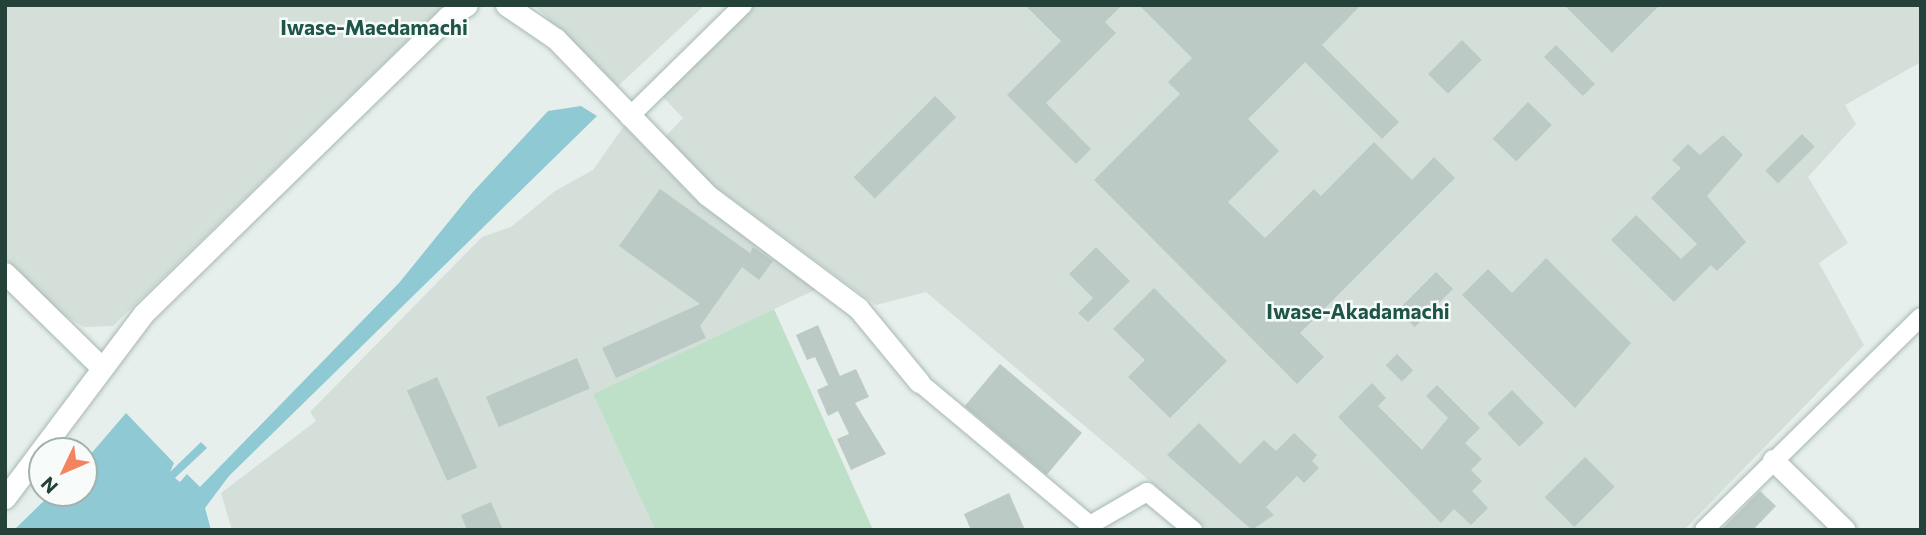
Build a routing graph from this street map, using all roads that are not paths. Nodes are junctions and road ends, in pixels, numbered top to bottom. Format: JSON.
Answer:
{"nodes":[{"id":1,"x":467,"y":5,"type":"edge"},
{"id":2,"x":506,"y":5,"type":"edge"},
{"id":3,"x":743,"y":5,"type":"edge"},
{"id":4,"x":629,"y":117,"type":"junction"},
{"id":5,"x":5,"y":272,"type":"edge"},
{"id":6,"x":1921,"y":317,"type":"edge"},
{"id":7,"x":100,"y":366,"type":"junction"},
{"id":8,"x":919,"y":382,"type":"joint"},
{"id":9,"x":1773,"y":460,"type":"junction"},
{"id":10,"x":5,"y":498,"type":"edge"},
{"id":11,"x":1193,"y":530,"type":"edge"},
{"id":12,"x":1704,"y":530,"type":"edge"},
{"id":13,"x":1844,"y":530,"type":"edge"}],
"edges":[{"from":1,"to":7,"type":"street"},
{"from":2,"to":4,"type":"street"},
{"from":3,"to":4,"type":"street"},
{"from":4,"to":8,"type":"street"},
{"from":5,"to":7,"type":"street"},
{"from":6,"to":9,"type":"street"},
{"from":7,"to":10,"type":"street"},
{"from":8,"to":11,"type":"street"},
{"from":9,"to":12,"type":"street"},
{"from":9,"to":13,"type":"street"}]}
